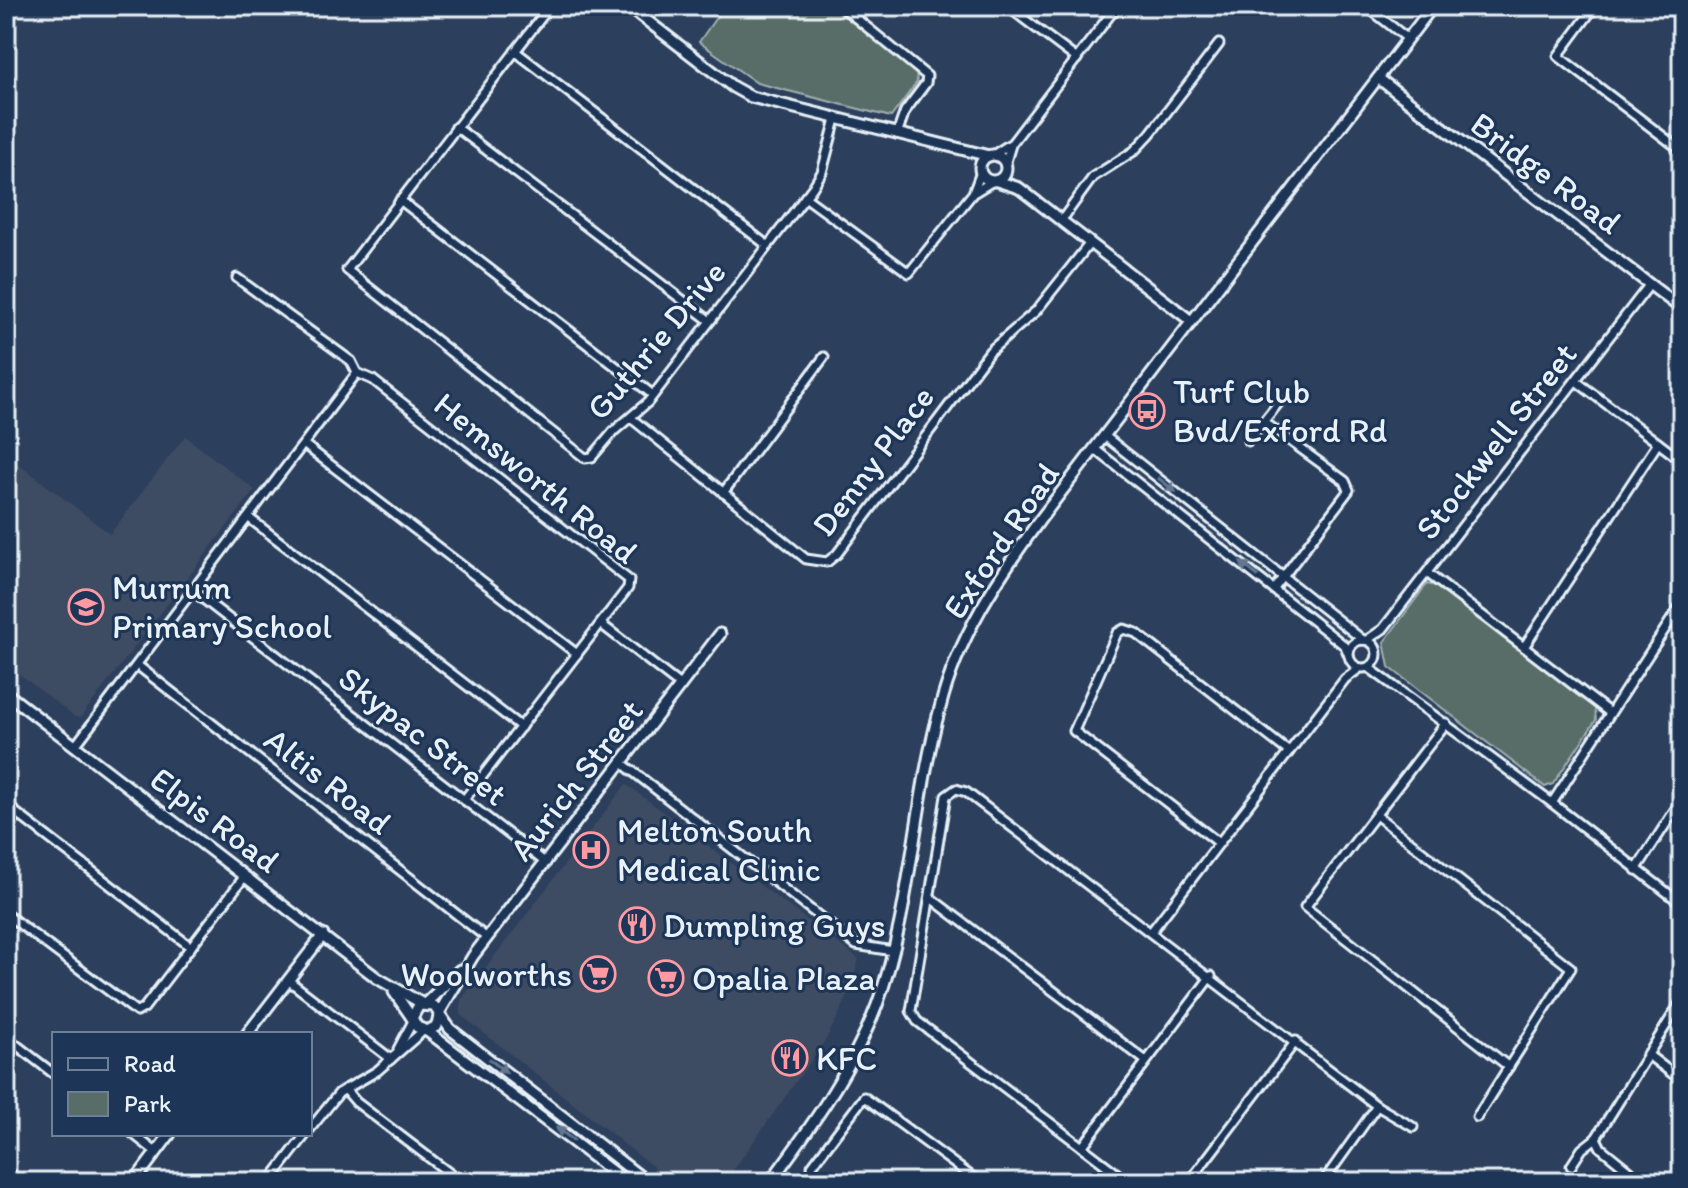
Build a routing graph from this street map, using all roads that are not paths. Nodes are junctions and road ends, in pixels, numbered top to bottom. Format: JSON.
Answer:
{"nodes":[{"id":1,"x":550,"y":6,"type":"edge"},
{"id":2,"x":628,"y":6,"type":"edge"},
{"id":3,"x":841,"y":6,"type":"edge"},
{"id":4,"x":1007,"y":6,"type":"edge"},
{"id":5,"x":1117,"y":6,"type":"edge"},
{"id":6,"x":1366,"y":6,"type":"edge"},
{"id":7,"x":1433,"y":6,"type":"edge"},
{"id":8,"x":1595,"y":6,"type":"edge"},
{"id":9,"x":1408,"y":39,"type":"junction"},
{"id":10,"x":1219,"y":44,"type":"dead end"},
{"id":11,"x":515,"y":51,"type":"junction"},
{"id":12,"x":1077,"y":59,"type":"junction"},
{"id":13,"x":1378,"y":78,"type":"junction"},
{"id":14,"x":836,"y":119,"type":"junction"},
{"id":15,"x":456,"y":127,"type":"junction"},
{"id":16,"x":897,"y":134,"type":"junction"},
{"id":17,"x":1012,"y":143,"type":"junction"},
{"id":18,"x":1682,"y":151,"type":"edge"},
{"id":19,"x":966,"y":153,"type":"junction"},
{"id":20,"x":991,"y":156,"type":"junction"},
{"id":21,"x":1006,"y":166,"type":"junction"},
{"id":22,"x":980,"y":170,"type":"junction"},
{"id":23,"x":995,"y":181,"type":"junction"},
{"id":24,"x":1019,"y":188,"type":"junction"},
{"id":25,"x":973,"y":193,"type":"junction"},
{"id":26,"x":805,"y":197,"type":"junction"},
{"id":27,"x":400,"y":200,"type":"junction"},
{"id":28,"x":1061,"y":221,"type":"junction"},
{"id":29,"x":1090,"y":243,"type":"junction"},
{"id":30,"x":768,"y":246,"type":"junction"},
{"id":31,"x":237,"y":278,"type":"dead end"},
{"id":32,"x":1650,"y":284,"type":"junction"},
{"id":33,"x":1682,"y":309,"type":"edge"},
{"id":34,"x":710,"y":321,"type":"junction"},
{"id":35,"x":1191,"y":321,"type":"junction"},
{"id":36,"x":824,"y":357,"type":"dead end"},
{"id":37,"x":357,"y":373,"type":"junction"},
{"id":38,"x":1576,"y":381,"type":"junction"},
{"id":39,"x":653,"y":395,"type":"junction"},
{"id":40,"x":1280,"y":401,"type":"dead end"},
{"id":41,"x":631,"y":418,"type":"junction"},
{"id":42,"x":1264,"y":422,"type":"junction"},
{"id":43,"x":1106,"y":437,"type":"junction"},
{"id":44,"x":1248,"y":441,"type":"dead end"},
{"id":45,"x":1658,"y":443,"type":"junction"},
{"id":46,"x":306,"y":446,"type":"junction"},
{"id":47,"x":1096,"y":450,"type":"junction"},
{"id":48,"x":1682,"y":461,"type":"edge"},
{"id":49,"x":723,"y":493,"type":"junction"},
{"id":50,"x":249,"y":518,"type":"junction"},
{"id":51,"x":1427,"y":573,"type":"junction"},
{"id":52,"x":1284,"y":576,"type":"junction"},
{"id":53,"x":1274,"y":589,"type":"junction"},
{"id":54,"x":193,"y":591,"type":"junction"},
{"id":55,"x":1682,"y":603,"type":"edge"},
{"id":56,"x":601,"y":624,"type":"junction"},
{"id":57,"x":1383,"y":629,"type":"junction"},
{"id":58,"x":720,"y":634,"type":"dead end"},
{"id":59,"x":1365,"y":640,"type":"junction"},
{"id":60,"x":1524,"y":647,"type":"junction"},
{"id":61,"x":577,"y":654,"type":"junction"},
{"id":62,"x":1377,"y":654,"type":"junction"},
{"id":63,"x":1350,"y":658,"type":"junction"},
{"id":64,"x":137,"y":665,"type":"junction"},
{"id":65,"x":1364,"y":668,"type":"junction"},
{"id":66,"x":1345,"y":679,"type":"junction"},
{"id":67,"x":1387,"y":679,"type":"junction"},
{"id":68,"x":681,"y":686,"type":"junction"},
{"id":69,"x":6,"y":693,"type":"edge"},
{"id":70,"x":1610,"y":713,"type":"junction"},
{"id":71,"x":1446,"y":723,"type":"junction"},
{"id":72,"x":521,"y":727,"type":"junction"},
{"id":73,"x":75,"y":746,"type":"junction"},
{"id":74,"x":1289,"y":752,"type":"junction"},
{"id":75,"x":622,"y":763,"type":"junction"},
{"id":76,"x":1682,"y":799,"type":"edge"},
{"id":77,"x":464,"y":800,"type":"junction"},
{"id":78,"x":1552,"y":803,"type":"junction"},
{"id":79,"x":6,"y":805,"type":"edge"},
{"id":80,"x":1376,"y":815,"type":"junction"},
{"id":81,"x":1219,"y":843,"type":"junction"},
{"id":82,"x":546,"y":863,"type":"junction"},
{"id":83,"x":1636,"y":870,"type":"junction"},
{"id":84,"x":245,"y":876,"type":"junction"},
{"id":85,"x":932,"y":899,"type":"junction"},
{"id":86,"x":1682,"y":904,"type":"edge"},
{"id":87,"x":6,"y":914,"type":"edge"},
{"id":88,"x":1151,"y":932,"type":"junction"},
{"id":89,"x":323,"y":935,"type":"junction"},
{"id":90,"x":487,"y":938,"type":"junction"},
{"id":91,"x":191,"y":947,"type":"junction"},
{"id":92,"x":893,"y":951,"type":"junction"},
{"id":93,"x":473,"y":956,"type":"junction"},
{"id":94,"x":1211,"y":976,"type":"junction"},
{"id":95,"x":288,"y":980,"type":"junction"},
{"id":96,"x":392,"y":989,"type":"junction"},
{"id":97,"x":1682,"y":1000,"type":"edge"},
{"id":98,"x":424,"y":1004,"type":"junction"},
{"id":99,"x":439,"y":1014,"type":"junction"},
{"id":100,"x":412,"y":1019,"type":"junction"},
{"id":101,"x":425,"y":1031,"type":"junction"},
{"id":102,"x":249,"y":1032,"type":"edge"},
{"id":103,"x":6,"y":1037,"type":"edge"},
{"id":104,"x":1296,"y":1041,"type":"junction"},
{"id":105,"x":397,"y":1051,"type":"junction"},
{"id":106,"x":1647,"y":1054,"type":"junction"},
{"id":107,"x":391,"y":1059,"type":"junction"},
{"id":108,"x":1146,"y":1061,"type":"junction"},
{"id":109,"x":1509,"y":1067,"type":"junction"},
{"id":110,"x":52,"y":1072,"type":"edge"},
{"id":111,"x":1682,"y":1081,"type":"edge"},
{"id":112,"x":345,"y":1089,"type":"junction"},
{"id":113,"x":1377,"y":1106,"type":"junction"},
{"id":114,"x":1477,"y":1117,"type":"dead end"},
{"id":115,"x":312,"y":1127,"type":"edge"},
{"id":116,"x":1413,"y":1127,"type":"dead end"},
{"id":117,"x":136,"y":1136,"type":"edge"},
{"id":118,"x":168,"y":1136,"type":"edge"},
{"id":119,"x":304,"y":1136,"type":"edge"},
{"id":120,"x":1596,"y":1138,"type":"junction"},
{"id":121,"x":1082,"y":1147,"type":"junction"},
{"id":122,"x":156,"y":1152,"type":"junction"},
{"id":123,"x":1571,"y":1166,"type":"dead end"},
{"id":124,"x":6,"y":1171,"type":"edge"},
{"id":125,"x":1124,"y":1181,"type":"edge"},
{"id":126,"x":21,"y":1182,"type":"edge"},
{"id":127,"x":134,"y":1182,"type":"edge"},
{"id":128,"x":269,"y":1182,"type":"edge"},
{"id":129,"x":461,"y":1182,"type":"edge"},
{"id":130,"x":626,"y":1182,"type":"edge"},
{"id":131,"x":647,"y":1182,"type":"edge"},
{"id":132,"x":770,"y":1182,"type":"edge"},
{"id":133,"x":824,"y":1182,"type":"edge"},
{"id":134,"x":979,"y":1182,"type":"edge"},
{"id":135,"x":1189,"y":1182,"type":"edge"},
{"id":136,"x":1323,"y":1182,"type":"edge"},
{"id":137,"x":1643,"y":1182,"type":"edge"}],
"edges":[{"from":1,"to":11,"type":"street"},
{"from":2,"to":14,"type":"street"},
{"from":3,"to":16,"type":"street"},
{"from":4,"to":12,"type":"street"},
{"from":5,"to":12,"type":"street"},
{"from":6,"to":9,"type":"street"},
{"from":7,"to":9,"type":"street","name":"Exford Road"},
{"from":8,"to":18,"type":"street"},
{"from":9,"to":13,"type":"street","name":"Exford Road"},
{"from":10,"to":28,"type":"street"},
{"from":11,"to":15,"type":"street"},
{"from":11,"to":30,"type":"street"},
{"from":12,"to":17,"type":"street"},
{"from":13,"to":32,"type":"street","name":"Bridge Road"},
{"from":13,"to":35,"type":"street","name":"Exford Road"},
{"from":14,"to":16,"type":"street"},
{"from":14,"to":26,"type":"street","name":"Guthrie Drive"},
{"from":15,"to":27,"type":"street"},
{"from":15,"to":34,"type":"street"},
{"from":16,"to":19,"type":"street"},
{"from":17,"to":20,"type":"street"},
{"from":17,"to":21,"type":"street"},
{"from":19,"to":20,"type":"street"},
{"from":19,"to":22,"type":"street"},
{"from":20,"to":21,"type":"street"},
{"from":20,"to":22,"type":"street"},
{"from":21,"to":23,"type":"street"},
{"from":21,"to":24,"type":"street"},
{"from":22,"to":23,"type":"street"},
{"from":22,"to":25,"type":"street"},
{"from":23,"to":24,"type":"street"},
{"from":23,"to":25,"type":"street"},
{"from":24,"to":28,"type":"street"},
{"from":25,"to":26,"type":"street"},
{"from":26,"to":30,"type":"street","name":"Guthrie Drive"},
{"from":27,"to":39,"type":"street"},
{"from":27,"to":41,"type":"street","name":"Guthrie Drive"},
{"from":28,"to":29,"type":"street"},
{"from":29,"to":35,"type":"street"},
{"from":29,"to":49,"type":"street","name":"Denny Place"},
{"from":30,"to":34,"type":"street","name":"Guthrie Drive"},
{"from":31,"to":37,"type":"street","name":"Hemsworth Road"},
{"from":32,"to":33,"type":"street","name":"Bridge Road"},
{"from":32,"to":38,"type":"street","name":"Stockwell Street"},
{"from":34,"to":39,"type":"street","name":"Guthrie Drive"},
{"from":35,"to":43,"type":"street","name":"Exford Road"},
{"from":36,"to":49,"type":"street"},
{"from":37,"to":46,"type":"street"},
{"from":37,"to":56,"type":"street","name":"Hemsworth Road"},
{"from":38,"to":45,"type":"street"},
{"from":38,"to":51,"type":"street","name":"Stockwell Street"},
{"from":39,"to":41,"type":"street","name":"Guthrie Drive"},
{"from":40,"to":42,"type":"street"},
{"from":41,"to":49,"type":"street","name":"Denny Place"},
{"from":42,"to":44,"type":"street"},
{"from":42,"to":52,"type":"street"},
{"from":43,"to":47,"type":"street","name":"Exford Road"},
{"from":43,"to":52,"type":"street","one_way":true},
{"from":45,"to":48,"type":"street"},
{"from":45,"to":60,"type":"street"},
{"from":46,"to":50,"type":"street"},
{"from":46,"to":61,"type":"street"},
{"from":53,"to":47,"type":"street","one_way":true},
{"from":47,"to":92,"type":"street","name":"Exford Road"},
{"from":50,"to":54,"type":"street"},
{"from":50,"to":72,"type":"street"},
{"from":51,"to":57,"type":"street","name":"Stockwell Street"},
{"from":51,"to":60,"type":"street"},
{"from":52,"to":53,"type":"street"},
{"from":52,"to":59,"type":"street"},
{"from":53,"to":63,"type":"street"},
{"from":54,"to":64,"type":"street"},
{"from":54,"to":77,"type":"street","name":"Skypac Street"},
{"from":55,"to":70,"type":"street"},
{"from":56,"to":61,"type":"street","name":"Hemsworth Road"},
{"from":56,"to":68,"type":"street"},
{"from":57,"to":59,"type":"street","name":"Stockwell Street"},
{"from":57,"to":62,"type":"street","name":"Stockwell Street"},
{"from":58,"to":68,"type":"street","name":"Aurich Street"},
{"from":59,"to":62,"type":"street"},
{"from":59,"to":63,"type":"street","name":"Stockwell Street"},
{"from":60,"to":70,"type":"street"},
{"from":61,"to":72,"type":"street","name":"Hemsworth Road"},
{"from":62,"to":65,"type":"street"},
{"from":62,"to":67,"type":"street"},
{"from":63,"to":65,"type":"street"},
{"from":63,"to":66,"type":"street"},
{"from":64,"to":73,"type":"street"},
{"from":64,"to":90,"type":"street","name":"Altis Road"},
{"from":65,"to":66,"type":"street"},
{"from":65,"to":67,"type":"street"},
{"from":66,"to":74,"type":"street"},
{"from":67,"to":71,"type":"street"},
{"from":68,"to":75,"type":"street","name":"Aurich Street"},
{"from":69,"to":73,"type":"street","name":"Elpis Road"},
{"from":70,"to":78,"type":"street"},
{"from":71,"to":78,"type":"street"},
{"from":71,"to":80,"type":"street"},
{"from":72,"to":77,"type":"street","name":"Hemsworth Road"},
{"from":73,"to":84,"type":"street","name":"Elpis Road"},
{"from":74,"to":81,"type":"street"},
{"from":74,"to":81,"type":"street"},
{"from":75,"to":82,"type":"street","name":"Aurich Street"},
{"from":75,"to":92,"type":"street"},
{"from":76,"to":83,"type":"street"},
{"from":77,"to":82,"type":"street","name":"Skypac Street"},
{"from":78,"to":83,"type":"street"},
{"from":79,"to":91,"type":"street"},
{"from":80,"to":109,"type":"street"},
{"from":80,"to":109,"type":"street"},
{"from":81,"to":88,"type":"street"},
{"from":82,"to":90,"type":"street","name":"Aurich Street"},
{"from":83,"to":86,"type":"street"},
{"from":84,"to":89,"type":"street","name":"Elpis Road"},
{"from":84,"to":91,"type":"street"},
{"from":85,"to":88,"type":"street"},
{"from":85,"to":108,"type":"street"},
{"from":85,"to":121,"type":"street"},
{"from":87,"to":91,"type":"street"},
{"from":88,"to":94,"type":"street"},
{"from":89,"to":95,"type":"street"},
{"from":89,"to":96,"type":"street","name":"Elpis Road"},
{"from":90,"to":93,"type":"street","name":"Aurich Street"},
{"from":92,"to":132,"type":"street","name":"Exford Road"},
{"from":93,"to":98,"type":"street","name":"Aurich Street"},
{"from":93,"to":99,"type":"street","name":"Aurich Street"},
{"from":94,"to":104,"type":"street"},
{"from":94,"to":108,"type":"street"},
{"from":95,"to":102,"type":"street"},
{"from":95,"to":107,"type":"street"},
{"from":96,"to":98,"type":"street","name":"Elpis Road"},
{"from":96,"to":100,"type":"street","name":"Elpis Road"},
{"from":97,"to":106,"type":"street"},
{"from":98,"to":99,"type":"street"},
{"from":98,"to":100,"type":"street"},
{"from":99,"to":101,"type":"street"},
{"from":99,"to":131,"type":"street","one_way":true},
{"from":100,"to":101,"type":"street"},
{"from":100,"to":105,"type":"street"},
{"from":101,"to":105,"type":"street"},
{"from":130,"to":101,"type":"street","one_way":true},
{"from":103,"to":110,"type":"street"},
{"from":104,"to":113,"type":"street"},
{"from":104,"to":135,"type":"street"},
{"from":105,"to":107,"type":"street"},
{"from":106,"to":111,"type":"street"},
{"from":106,"to":120,"type":"street"},
{"from":107,"to":112,"type":"street"},
{"from":108,"to":121,"type":"street"},
{"from":109,"to":114,"type":"street"},
{"from":112,"to":115,"type":"street"},
{"from":112,"to":129,"type":"street"},
{"from":113,"to":116,"type":"street"},
{"from":113,"to":136,"type":"street"},
{"from":117,"to":122,"type":"street"},
{"from":118,"to":122,"type":"street"},
{"from":119,"to":128,"type":"street"},
{"from":120,"to":123,"type":"street"},
{"from":120,"to":137,"type":"street"},
{"from":121,"to":125,"type":"street"},
{"from":122,"to":127,"type":"street"},
{"from":124,"to":126,"type":"street"},
{"from":133,"to":134,"type":"street"}]}
